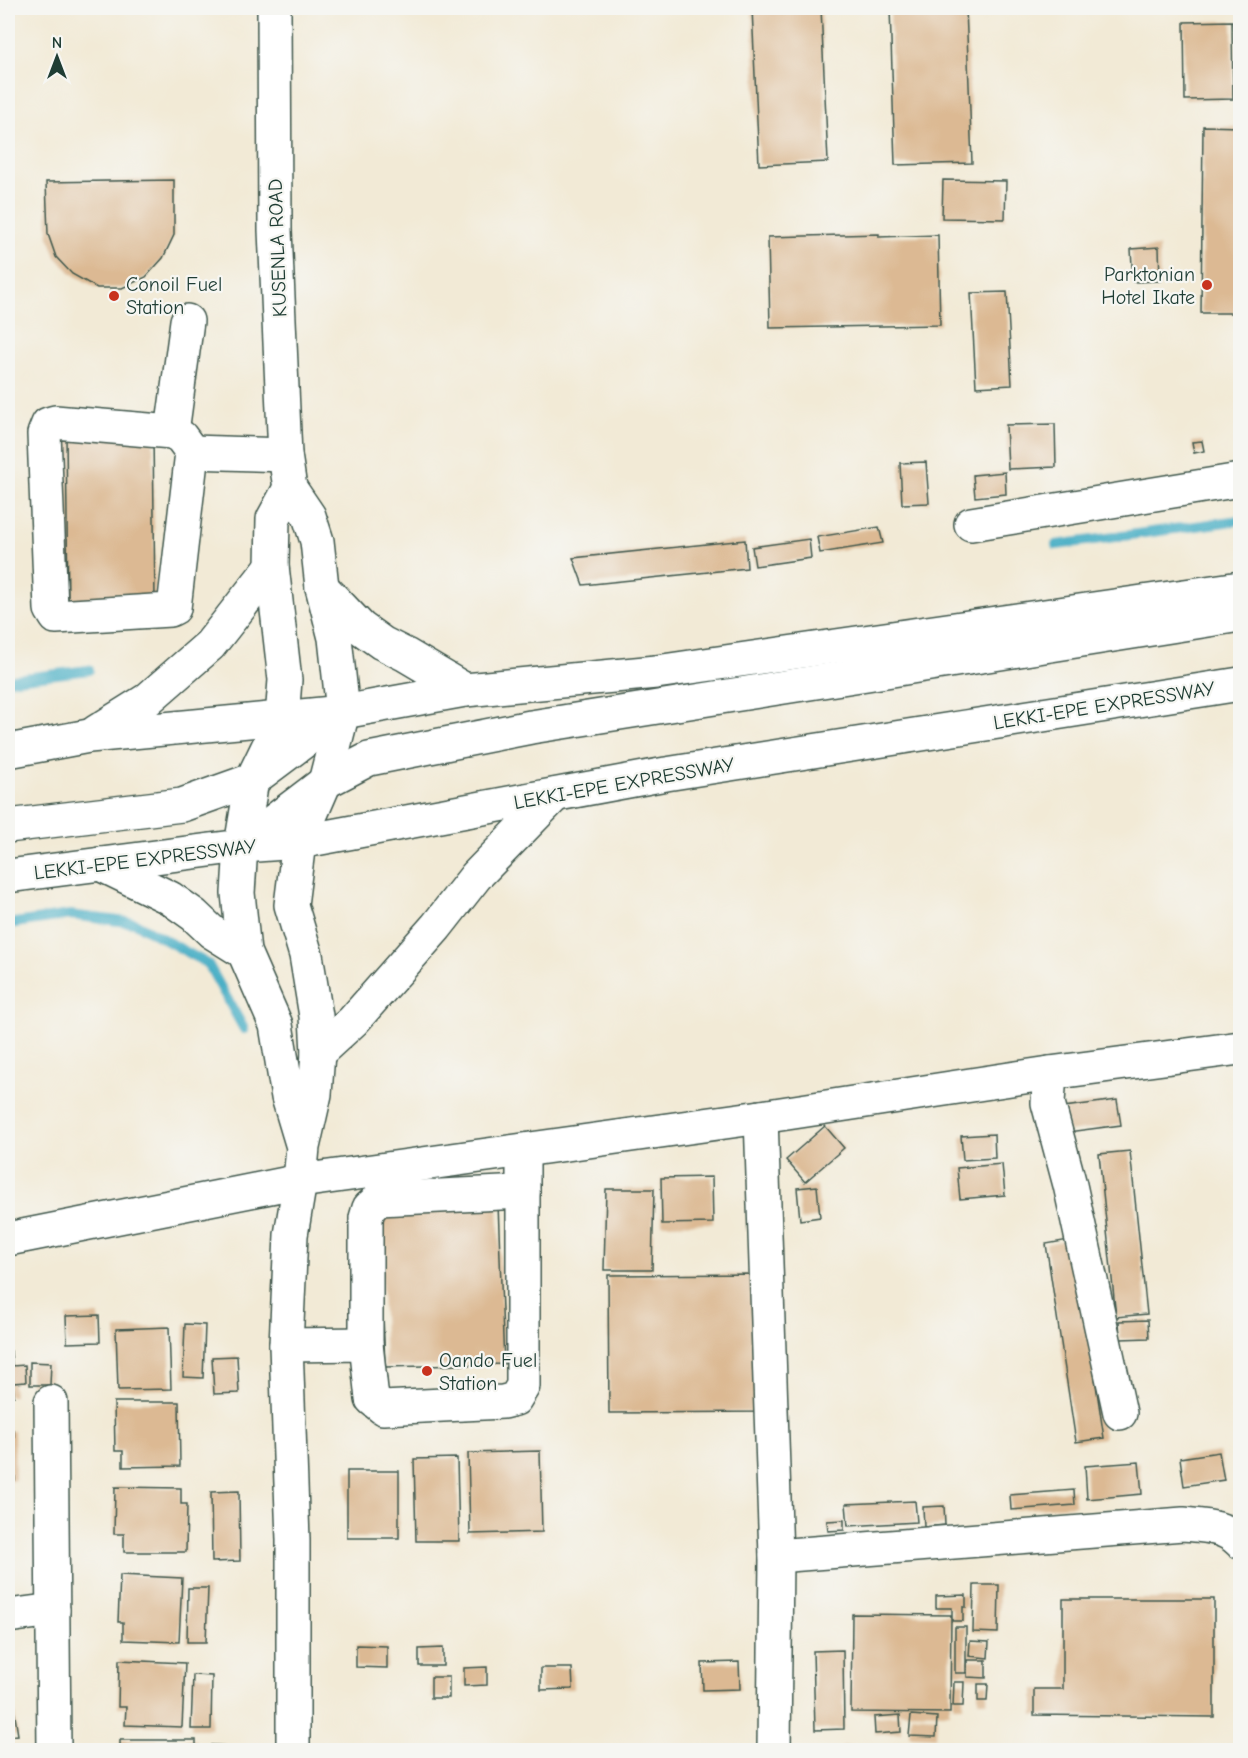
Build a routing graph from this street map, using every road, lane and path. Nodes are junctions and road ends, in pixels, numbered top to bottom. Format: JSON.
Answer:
{"nodes":[{"id":1,"x":274,"y":8,"type":"edge"},
{"id":2,"x":187,"y":321,"type":"dead end"},
{"id":3,"x":182,"y":442,"type":"junction"},
{"id":4,"x":285,"y":455,"type":"junction"},
{"id":5,"x":1240,"y":480,"type":"edge"},
{"id":6,"x":290,"y":488,"type":"junction"},
{"id":7,"x":971,"y":524,"type":"dead end"},
{"id":8,"x":272,"y":566,"type":"junction"},
{"id":9,"x":322,"y":587,"type":"junction"},
{"id":10,"x":1240,"y":588,"type":"edge"},
{"id":11,"x":1240,"y":615,"type":"edge"},
{"id":12,"x":1240,"y":684,"type":"edge"},
{"id":13,"x":465,"y":690,"type":"junction"},
{"id":14,"x":343,"y":712,"type":"junction"},
{"id":15,"x":282,"y":718,"type":"junction"},
{"id":16,"x":89,"y":736,"type":"junction"},
{"id":17,"x":8,"y":751,"type":"edge"},
{"id":18,"x":252,"y":780,"type":"junction"},
{"id":19,"x":325,"y":782,"type":"junction"},
{"id":20,"x":555,"y":795,"type":"junction"},
{"id":21,"x":8,"y":826,"type":"edge"},
{"id":22,"x":299,"y":842,"type":"junction"},
{"id":23,"x":241,"y":846,"type":"junction"},
{"id":24,"x":100,"y":864,"type":"junction"},
{"id":25,"x":8,"y":876,"type":"edge"},
{"id":26,"x":244,"y":952,"type":"junction"},
{"id":27,"x":1240,"y":1048,"type":"edge"},
{"id":28,"x":318,"y":1053,"type":"junction"},
{"id":29,"x":1050,"y":1073,"type":"junction"},
{"id":30,"x":761,"y":1117,"type":"junction"},
{"id":31,"x":303,"y":1147,"type":"junction"},
{"id":32,"x":523,"y":1151,"type":"junction"},
{"id":33,"x":300,"y":1181,"type":"junction"},
{"id":34,"x":523,"y":1192,"type":"junction"},
{"id":35,"x":8,"y":1239,"type":"edge"},
{"id":36,"x":366,"y":1344,"type":"junction"},
{"id":37,"x":286,"y":1346,"type":"junction"},
{"id":38,"x":51,"y":1402,"type":"dead end"},
{"id":39,"x":1120,"y":1413,"type":"dead end"},
{"id":40,"x":1240,"y":1542,"type":"edge"},
{"id":41,"x":776,"y":1556,"type":"junction"},
{"id":42,"x":52,"y":1610,"type":"junction"},
{"id":43,"x":8,"y":1616,"type":"edge"},
{"id":44,"x":54,"y":1750,"type":"edge"},
{"id":45,"x":293,"y":1750,"type":"edge"},
{"id":46,"x":774,"y":1750,"type":"edge"}],
"edges":[{"from":1,"to":4,"type":"main road","name":"KUSENLA ROAD"},
{"from":2,"to":3,"type":"main road"},
{"from":3,"to":3,"type":"main road"},
{"from":3,"to":4,"type":"main road"},
{"from":4,"to":6,"type":"main road","name":"KUSENLA ROAD"},
{"from":5,"to":7,"type":"main road"},
{"from":6,"to":8,"type":"main road"},
{"from":6,"to":9,"type":"main road","name":"KUSENLA ROAD"},
{"from":8,"to":15,"type":"main road"},
{"from":8,"to":16,"type":"main road"},
{"from":9,"to":13,"type":"main road"},
{"from":9,"to":14,"type":"main road","name":"KUSENLA ROAD"},
{"from":10,"to":13,"type":"main road"},
{"from":11,"to":19,"type":"main road"},
{"from":12,"to":20,"type":"main road","name":"LEKKI-EPE EXPRESSWAY"},
{"from":13,"to":14,"type":"main road"},
{"from":14,"to":15,"type":"main road"},
{"from":14,"to":18,"type":"main road"},
{"from":14,"to":19,"type":"main road","name":"KUSENLA ROAD"},
{"from":15,"to":16,"type":"main road"},
{"from":15,"to":18,"type":"main road"},
{"from":16,"to":17,"type":"main road"},
{"from":18,"to":21,"type":"main road"},
{"from":18,"to":23,"type":"main road"},
{"from":19,"to":22,"type":"main road","name":"KUSENLA ROAD"},
{"from":19,"to":23,"type":"main road"},
{"from":20,"to":22,"type":"main road","name":"LEKKI-EPE EXPRESSWAY"},
{"from":20,"to":28,"type":"main road"},
{"from":22,"to":23,"type":"main road","name":"LEKKI-EPE EXPRESSWAY"},
{"from":22,"to":28,"type":"main road","name":"KUSENLA ROAD"},
{"from":23,"to":24,"type":"main road","name":"LEKKI-EPE EXPRESSWAY"},
{"from":23,"to":26,"type":"main road"},
{"from":24,"to":25,"type":"main road","name":"LEKKI-EPE EXPRESSWAY"},
{"from":24,"to":26,"type":"main road"},
{"from":26,"to":31,"type":"main road"},
{"from":27,"to":29,"type":"main road"},
{"from":28,"to":31,"type":"main road","name":"KUSENLA ROAD"},
{"from":29,"to":30,"type":"main road"},
{"from":29,"to":39,"type":"main road"},
{"from":30,"to":32,"type":"main road"},
{"from":30,"to":41,"type":"main road"},
{"from":31,"to":33,"type":"main road"},
{"from":32,"to":33,"type":"main road"},
{"from":32,"to":34,"type":"main road"},
{"from":33,"to":35,"type":"main road"},
{"from":33,"to":37,"type":"main road"},
{"from":34,"to":36,"type":"main road"},
{"from":34,"to":36,"type":"main road"},
{"from":36,"to":37,"type":"main road"},
{"from":37,"to":45,"type":"main road"},
{"from":38,"to":42,"type":"main road"},
{"from":40,"to":41,"type":"main road"},
{"from":41,"to":46,"type":"main road"},
{"from":42,"to":43,"type":"main road"},
{"from":42,"to":44,"type":"main road"}]}
